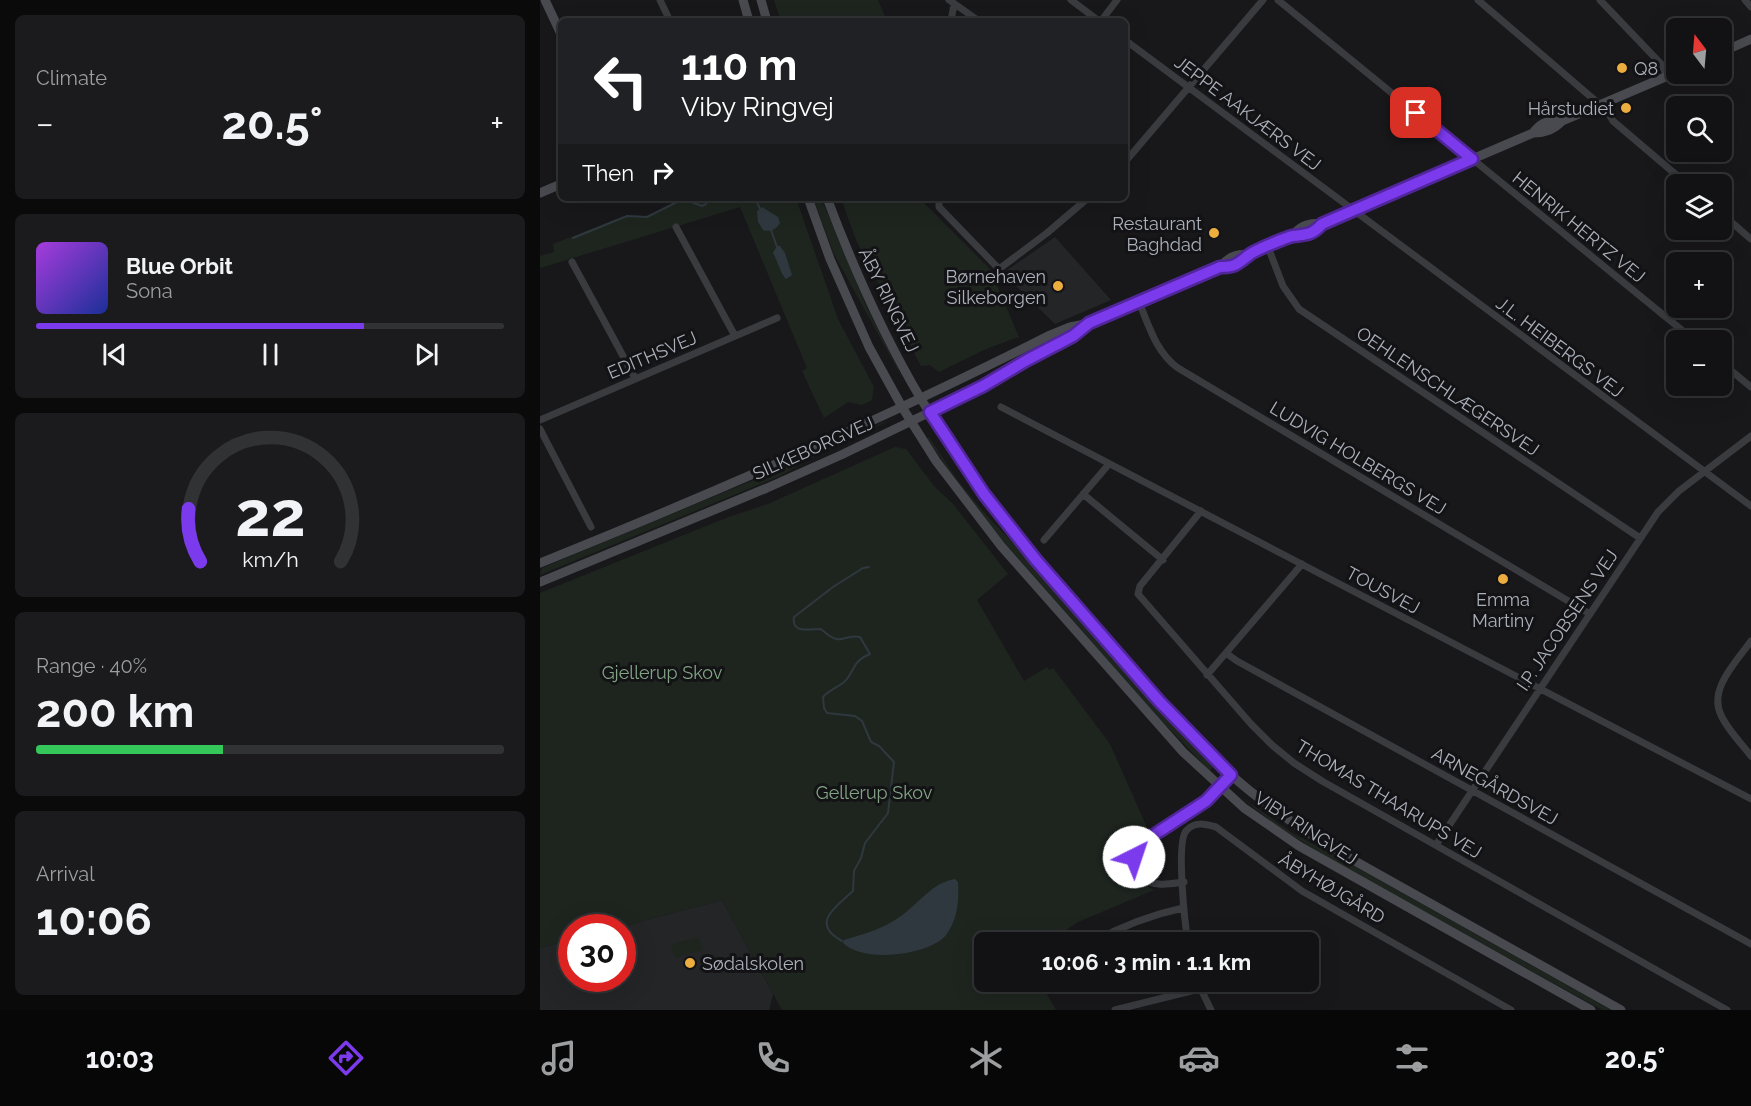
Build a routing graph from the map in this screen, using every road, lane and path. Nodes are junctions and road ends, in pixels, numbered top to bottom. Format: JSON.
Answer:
{"nodes":[{"id":1,"x":545,"y":0,"type":"edge"},
{"id":2,"x":660,"y":0,"type":"edge"},
{"id":3,"x":743,"y":0,"type":"edge"},
{"id":4,"x":761,"y":0,"type":"edge"},
{"id":5,"x":1071,"y":0,"type":"edge"},
{"id":6,"x":1117,"y":0,"type":"edge"},
{"id":7,"x":1263,"y":0,"type":"edge"},
{"id":8,"x":1278,"y":0,"type":"edge"},
{"id":9,"x":1478,"y":0,"type":"edge"},
{"id":10,"x":1600,"y":0,"type":"edge"},
{"id":11,"x":1745,"y":0,"type":"edge"},
{"id":12,"x":952,"y":2,"type":"edge"},
{"id":13,"x":1751,"y":7,"type":"edge"},
{"id":14,"x":669,"y":18,"type":"edge"},
{"id":15,"x":748,"y":18,"type":"edge"},
{"id":16,"x":766,"y":18,"type":"edge"},
{"id":17,"x":951,"y":18,"type":"edge"},
{"id":18,"x":975,"y":18,"type":"edge"},
{"id":19,"x":1096,"y":18,"type":"edge"},
{"id":20,"x":1102,"y":18,"type":"edge"},
{"id":21,"x":558,"y":28,"type":"edge"},
{"id":22,"x":1751,"y":39,"type":"edge"},
{"id":23,"x":1128,"y":42,"type":"edge"},
{"id":24,"x":1732,"y":48,"type":"edge"},
{"id":25,"x":1666,"y":67,"type":"edge"},
{"id":26,"x":1666,"y":75,"type":"edge"},
{"id":27,"x":1189,"y":88,"type":"junction"},
{"id":28,"x":1600,"y":104,"type":"junction"},
{"id":29,"x":1128,"y":150,"type":"edge"},
{"id":30,"x":1133,"y":154,"type":"junction"},
{"id":31,"x":1128,"y":159,"type":"edge"},
{"id":32,"x":1472,"y":159,"type":"junction"},
{"id":33,"x":1676,"y":174,"type":"edge"},
{"id":34,"x":558,"y":185,"type":"edge"},
{"id":35,"x":540,"y":193,"type":"edge"},
{"id":36,"x":809,"y":201,"type":"edge"},
{"id":37,"x":828,"y":201,"type":"edge"},
{"id":38,"x":939,"y":201,"type":"edge"},
{"id":39,"x":1084,"y":201,"type":"edge"},
{"id":40,"x":1352,"y":210,"type":"junction"},
{"id":41,"x":1732,"y":223,"type":"edge"},
{"id":42,"x":676,"y":227,"type":"dead end"},
{"id":43,"x":1751,"y":239,"type":"edge"},
{"id":44,"x":1268,"y":247,"type":"junction"},
{"id":45,"x":572,"y":262,"type":"dead end"},
{"id":46,"x":1139,"y":302,"type":"junction"},
{"id":47,"x":777,"y":318,"type":"dead end"},
{"id":48,"x":1089,"y":323,"type":"junction"},
{"id":49,"x":1682,"y":330,"type":"edge"},
{"id":50,"x":735,"y":336,"type":"junction"},
{"id":51,"x":1732,"y":371,"type":"edge"},
{"id":52,"x":635,"y":378,"type":"junction"},
{"id":53,"x":1751,"y":387,"type":"edge"},
{"id":54,"x":921,"y":398,"type":"junction"},
{"id":55,"x":902,"y":407,"type":"junction"},
{"id":56,"x":1001,"y":407,"type":"dead end"},
{"id":57,"x":930,"y":412,"type":"junction"},
{"id":58,"x":540,"y":420,"type":"edge"},
{"id":59,"x":910,"y":422,"type":"junction"},
{"id":60,"x":540,"y":429,"type":"edge"},
{"id":61,"x":1751,"y":436,"type":"edge"},
{"id":62,"x":1109,"y":464,"type":"junction"},
{"id":63,"x":1703,"y":472,"type":"junction"},
{"id":64,"x":1083,"y":494,"type":"junction"},
{"id":65,"x":1751,"y":506,"type":"edge"},
{"id":66,"x":1201,"y":512,"type":"junction"},
{"id":67,"x":591,"y":527,"type":"dead end"},
{"id":68,"x":1640,"y":538,"type":"junction"},
{"id":69,"x":1044,"y":540,"type":"dead end"},
{"id":70,"x":1163,"y":560,"type":"junction"},
{"id":71,"x":540,"y":563,"type":"edge"},
{"id":72,"x":1302,"y":564,"type":"junction"},
{"id":73,"x":540,"y":582,"type":"edge"},
{"id":74,"x":1590,"y":614,"type":"junction"},
{"id":75,"x":1751,"y":641,"type":"edge"},
{"id":76,"x":1226,"y":653,"type":"junction"},
{"id":77,"x":1207,"y":675,"type":"junction"},
{"id":78,"x":1540,"y":689,"type":"junction"},
{"id":79,"x":1751,"y":756,"type":"edge"},
{"id":80,"x":1231,"y":775,"type":"junction"},
{"id":81,"x":1220,"y":787,"type":"junction"},
{"id":82,"x":1472,"y":791,"type":"junction"},
{"id":83,"x":1750,"y":797,"type":"edge"},
{"id":84,"x":1436,"y":845,"type":"junction"},
{"id":85,"x":1184,"y":882,"type":"junction"},
{"id":86,"x":1183,"y":909,"type":"junction"},
{"id":87,"x":1110,"y":932,"type":"edge"},
{"id":88,"x":1186,"y":932,"type":"edge"},
{"id":89,"x":1751,"y":944,"type":"edge"},
{"id":90,"x":1187,"y":992,"type":"edge"},
{"id":91,"x":1201,"y":992,"type":"edge"},
{"id":92,"x":1115,"y":1010,"type":"edge"},
{"id":93,"x":1211,"y":1010,"type":"edge"},
{"id":94,"x":1510,"y":1010,"type":"edge"},
{"id":95,"x":1591,"y":1010,"type":"edge"},
{"id":96,"x":1621,"y":1010,"type":"edge"},
{"id":97,"x":1727,"y":1010,"type":"edge"}],
"edges":[{"from":1,"to":21,"type":"main road"},
{"from":2,"to":14,"type":"street"},
{"from":3,"to":15,"type":"main road"},
{"from":4,"to":16,"type":"main road"},
{"from":5,"to":19,"type":"street"},
{"from":6,"to":20,"type":"street"},
{"from":7,"to":27,"type":"street"},
{"from":8,"to":32,"type":"street","name":"HENRIK HERTZ VEJ"},
{"from":9,"to":28,"type":"street"},
{"from":10,"to":25,"type":"street"},
{"from":11,"to":13,"type":"street"},
{"from":12,"to":17,"type":"street"},
{"from":12,"to":18,"type":"street"},
{"from":22,"to":24,"type":"main road"},
{"from":23,"to":27,"type":"street","name":"JEPPE AAKJÆRS VEJ"},
{"from":26,"to":28,"type":"main road","name":"SILKEBORGVEJ"},
{"from":27,"to":30,"type":"street"},
{"from":27,"to":40,"type":"street","name":"JEPPE AAKJÆRS VEJ"},
{"from":28,"to":32,"type":"main road","name":"SILKEBORGVEJ"},
{"from":28,"to":33,"type":"street"},
{"from":29,"to":30,"type":"street"},
{"from":30,"to":31,"type":"street"},
{"from":32,"to":40,"type":"main road","name":"SILKEBORGVEJ"},
{"from":32,"to":49,"type":"street","name":"HENRIK HERTZ VEJ"},
{"from":34,"to":35,"type":"main road"},
{"from":36,"to":55,"type":"main road","name":"ÅBY RINGVEJ"},
{"from":37,"to":54,"type":"main road","name":"ÅBY RINGVEJ"},
{"from":38,"to":39,"type":"street"},
{"from":40,"to":44,"type":"main road","name":"SILKEBORGVEJ"},
{"from":40,"to":63,"type":"street","name":"J.L. HEIBERGS VEJ"},
{"from":41,"to":43,"type":"street"},
{"from":42,"to":50,"type":"street"},
{"from":44,"to":46,"type":"main road","name":"SILKEBORGVEJ"},
{"from":44,"to":68,"type":"street","name":"OEHLENSCHLÆGERSVEJ"},
{"from":45,"to":52,"type":"street"},
{"from":46,"to":48,"type":"main road","name":"SILKEBORGVEJ"},
{"from":46,"to":74,"type":"street","name":"LUDVIG HOLBERGS VEJ"},
{"from":47,"to":50,"type":"street","name":"EDITHSVEJ"},
{"from":48,"to":54,"type":"main road","name":"SILKEBORGVEJ"},
{"from":48,"to":57,"type":"main road","name":"SILKEBORGVEJ"},
{"from":50,"to":52,"type":"street","name":"EDITHSVEJ"},
{"from":51,"to":53,"type":"street"},
{"from":52,"to":58,"type":"street","name":"EDITHSVEJ"},
{"from":54,"to":55,"type":"main road","name":"SILKEBORGVEJ"},
{"from":54,"to":57,"type":"main road","name":"ÅBY RINGVEJ"},
{"from":55,"to":59,"type":"main road","name":"VIBY RINGVEJ"},
{"from":55,"to":71,"type":"main road","name":"SILKEBORGVEJ"},
{"from":56,"to":62,"type":"street","name":"TOUSVEJ"},
{"from":57,"to":59,"type":"main road","name":"SILKEBORGVEJ"},
{"from":57,"to":80,"type":"main road","name":"VIBY RINGVEJ"},
{"from":59,"to":73,"type":"main road","name":"SILKEBORGVEJ"},
{"from":59,"to":81,"type":"main road","name":"VIBY RINGVEJ"},
{"from":60,"to":67,"type":"street"},
{"from":61,"to":63,"type":"street","name":"I.P. JACOBSENS VEJ"},
{"from":62,"to":64,"type":"street"},
{"from":62,"to":66,"type":"street","name":"TOUSVEJ"},
{"from":63,"to":65,"type":"street","name":"J.L. HEIBERGS VEJ"},
{"from":63,"to":68,"type":"street","name":"I.P. JACOBSENS VEJ"},
{"from":64,"to":69,"type":"street"},
{"from":64,"to":70,"type":"street"},
{"from":66,"to":70,"type":"street","name":"THOMAS THAARUPS VEJ"},
{"from":66,"to":72,"type":"street","name":"TOUSVEJ"},
{"from":68,"to":74,"type":"street","name":"I.P. JACOBSENS VEJ"},
{"from":70,"to":77,"type":"street","name":"THOMAS THAARUPS VEJ"},
{"from":72,"to":76,"type":"street"},
{"from":72,"to":78,"type":"street","name":"TOUSVEJ"},
{"from":74,"to":78,"type":"street","name":"I.P. JACOBSENS VEJ"},
{"from":75,"to":79,"type":"street"},
{"from":76,"to":77,"type":"street"},
{"from":76,"to":82,"type":"street","name":"ARNEGÅRDSVEJ"},
{"from":77,"to":84,"type":"street","name":"THOMAS THAARUPS VEJ"},
{"from":78,"to":82,"type":"street","name":"I.P. JACOBSENS VEJ"},
{"from":78,"to":83,"type":"street","name":"TOUSVEJ"},
{"from":80,"to":81,"type":"street"},
{"from":80,"to":96,"type":"main road","name":"VIBY RINGVEJ"},
{"from":81,"to":85,"type":"street"},
{"from":81,"to":95,"type":"main road","name":"VIBY RINGVEJ"},
{"from":82,"to":84,"type":"street","name":"I.P. JACOBSENS VEJ"},
{"from":82,"to":89,"type":"street","name":"ARNEGÅRDSVEJ"},
{"from":84,"to":97,"type":"street","name":"THOMAS THAARUPS VEJ"},
{"from":85,"to":86,"type":"street","name":"ÅBYHØJGÅRD"},
{"from":85,"to":94,"type":"street","name":"ÅBYHØJGÅRD"},
{"from":86,"to":87,"type":"street"},
{"from":86,"to":88,"type":"street","name":"ÅBYHØJGÅRD"},
{"from":90,"to":92,"type":"street"},
{"from":91,"to":93,"type":"street"}]}
